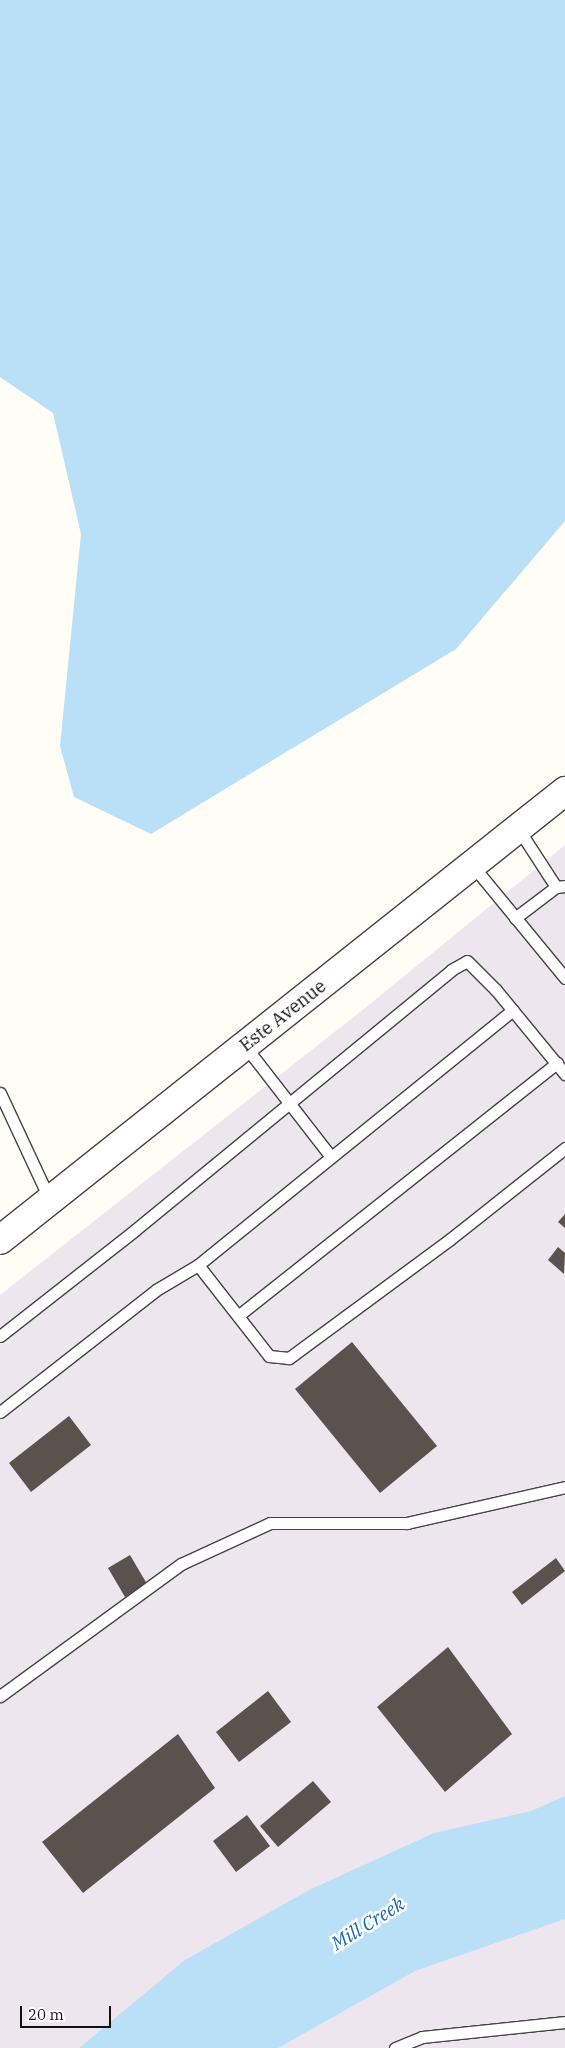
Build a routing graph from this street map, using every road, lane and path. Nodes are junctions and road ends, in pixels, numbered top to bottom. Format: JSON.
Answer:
{"nodes":[{"id":1,"x":565,"y":791,"type":"edge"},
{"id":2,"x":519,"y":830,"type":"junction"},
{"id":3,"x":473,"y":866,"type":"junction"},
{"id":4,"x":561,"y":887,"type":"edge"},
{"id":5,"x":515,"y":918,"type":"junction"},
{"id":6,"x":565,"y":978,"type":"edge"},
{"id":7,"x":513,"y":1010,"type":"junction"},
{"id":8,"x":245,"y":1046,"type":"junction"},
{"id":9,"x":557,"y":1064,"type":"junction"},
{"id":10,"x":565,"y":1074,"type":"edge"},
{"id":11,"x":0,"y":1093,"type":"edge"},
{"id":12,"x":287,"y":1104,"type":"junction"},
{"id":13,"x":565,"y":1148,"type":"edge"},
{"id":14,"x":331,"y":1157,"type":"junction"},
{"id":15,"x":50,"y":1200,"type":"junction"},
{"id":16,"x":0,"y":1240,"type":"edge"},
{"id":17,"x":198,"y":1266,"type":"junction"},
{"id":18,"x":239,"y":1315,"type":"junction"},
{"id":19,"x":0,"y":1336,"type":"edge"},
{"id":20,"x":0,"y":1412,"type":"edge"},
{"id":21,"x":565,"y":1487,"type":"edge"},
{"id":22,"x":0,"y":1696,"type":"edge"},
{"id":23,"x":565,"y":2022,"type":"edge"},
{"id":24,"x":395,"y":2048,"type":"edge"}],
"edges":[{"from":1,"to":2,"type":"street","name":"Este Avenue"},
{"from":2,"to":3,"type":"street","name":"Este Avenue"},
{"from":2,"to":4,"type":"lane"},
{"from":3,"to":5,"type":"lane"},
{"from":3,"to":8,"type":"street","name":"Este Avenue"},
{"from":4,"to":5,"type":"lane"},
{"from":5,"to":6,"type":"lane"},
{"from":7,"to":9,"type":"lane"},
{"from":7,"to":12,"type":"lane"},
{"from":7,"to":14,"type":"lane"},
{"from":8,"to":12,"type":"lane"},
{"from":8,"to":15,"type":"street","name":"Este Avenue"},
{"from":9,"to":10,"type":"lane"},
{"from":9,"to":18,"type":"lane"},
{"from":11,"to":15,"type":"lane"},
{"from":12,"to":14,"type":"lane"},
{"from":12,"to":19,"type":"lane"},
{"from":13,"to":18,"type":"lane"},
{"from":14,"to":17,"type":"lane"},
{"from":15,"to":16,"type":"street","name":"Este Avenue"},
{"from":17,"to":18,"type":"lane"},
{"from":17,"to":20,"type":"lane"},
{"from":21,"to":22,"type":"lane"},
{"from":23,"to":24,"type":"lane"}]}
